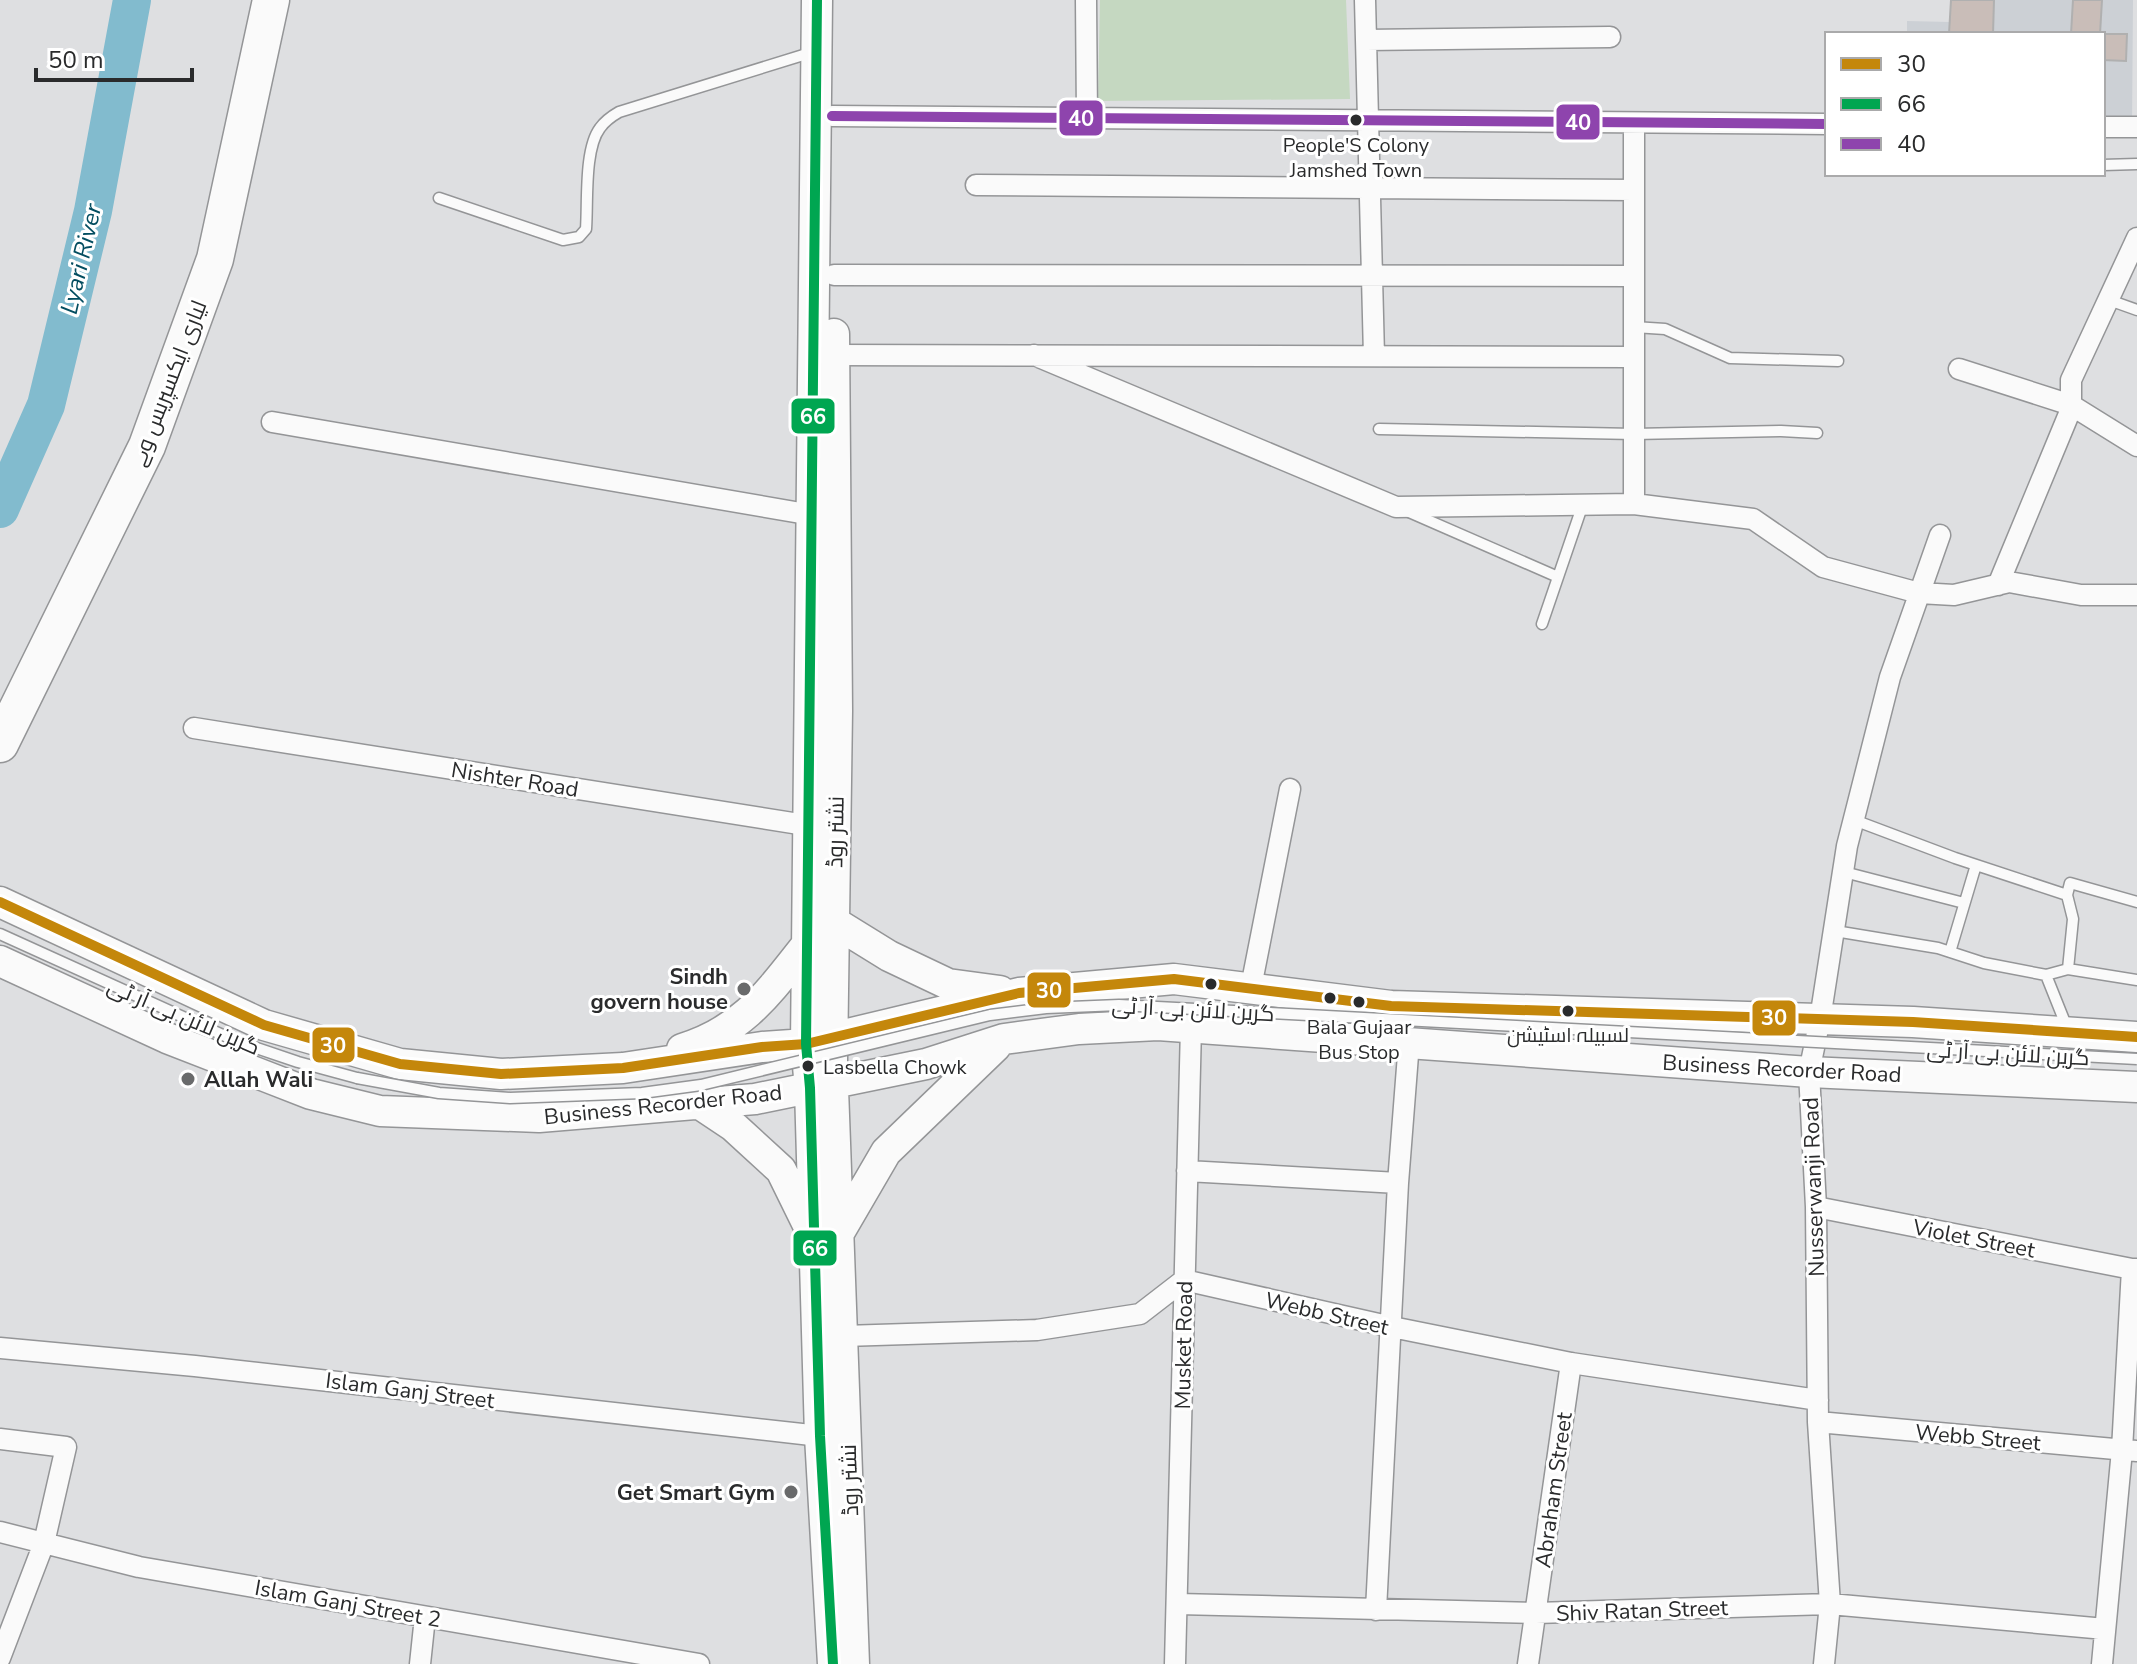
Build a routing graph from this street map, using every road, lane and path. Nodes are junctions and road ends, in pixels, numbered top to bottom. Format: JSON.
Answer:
{"nodes":[{"id":1,"x":271,"y":0,"type":"edge"},
{"id":2,"x":817,"y":0,"type":"edge"},
{"id":3,"x":832,"y":0,"type":"edge"},
{"id":4,"x":1086,"y":0,"type":"edge"},
{"id":5,"x":1365,"y":0,"type":"edge"},
{"id":6,"x":1610,"y":37,"type":"dead end"},
{"id":7,"x":1366,"y":40,"type":"junction"},
{"id":8,"x":818,"y":50,"type":"junction"},
{"id":9,"x":832,"y":116,"type":"junction"},
{"id":10,"x":1087,"y":118,"type":"junction"},
{"id":11,"x":1367,"y":120,"type":"junction"},
{"id":12,"x":1634,"y":123,"type":"junction"},
{"id":13,"x":1825,"y":124,"type":"edge"},
{"id":14,"x":2105,"y":127,"type":"edge"},
{"id":15,"x":2137,"y":127,"type":"edge"},
{"id":16,"x":2137,"y":164,"type":"edge"},
{"id":17,"x":2105,"y":165,"type":"edge"},
{"id":18,"x":976,"y":185,"type":"dead end"},
{"id":19,"x":1369,"y":188,"type":"junction"},
{"id":20,"x":1634,"y":190,"type":"junction"},
{"id":21,"x":439,"y":198,"type":"dead end"},
{"id":22,"x":2137,"y":238,"type":"edge"},
{"id":23,"x":834,"y":275,"type":"junction"},
{"id":24,"x":1372,"y":275,"type":"junction"},
{"id":25,"x":1634,"y":276,"type":"junction"},
{"id":26,"x":2109,"y":300,"type":"junction"},
{"id":27,"x":2137,"y":310,"type":"edge"},
{"id":28,"x":1634,"y":327,"type":"junction"},
{"id":29,"x":834,"y":355,"type":"junction"},
{"id":30,"x":1034,"y":355,"type":"junction"},
{"id":31,"x":1374,"y":356,"type":"junction"},
{"id":32,"x":1634,"y":357,"type":"junction"},
{"id":33,"x":1838,"y":361,"type":"dead end"},
{"id":34,"x":1959,"y":369,"type":"dead end"},
{"id":35,"x":2071,"y":405,"type":"junction"},
{"id":36,"x":272,"y":422,"type":"dead end"},
{"id":37,"x":1379,"y":429,"type":"dead end"},
{"id":38,"x":1817,"y":433,"type":"dead end"},
{"id":39,"x":1634,"y":434,"type":"junction"},
{"id":40,"x":2137,"y":446,"type":"edge"},
{"id":41,"x":1583,"y":504,"type":"junction"},
{"id":42,"x":1634,"y":504,"type":"junction"},
{"id":43,"x":1396,"y":507,"type":"junction"},
{"id":44,"x":824,"y":517,"type":"junction"},
{"id":45,"x":1940,"y":535,"type":"dead end"},
{"id":46,"x":1558,"y":577,"type":"junction"},
{"id":47,"x":1998,"y":585,"type":"junction"},
{"id":48,"x":1919,"y":593,"type":"junction"},
{"id":49,"x":2137,"y":595,"type":"edge"},
{"id":50,"x":1542,"y":624,"type":"dead end"},
{"id":51,"x":194,"y":728,"type":"dead end"},
{"id":52,"x":0,"y":744,"type":"edge"},
{"id":53,"x":1290,"y":789,"type":"dead end"},
{"id":54,"x":1854,"y":820,"type":"junction"},
{"id":55,"x":822,"y":828,"type":"junction"},
{"id":56,"x":1976,"y":865,"type":"junction"},
{"id":57,"x":1844,"y":872,"type":"junction"},
{"id":58,"x":2067,"y":895,"type":"junction"},
{"id":59,"x":0,"y":902,"type":"edge"},
{"id":60,"x":2137,"y":902,"type":"edge"},
{"id":61,"x":1964,"y":903,"type":"junction"},
{"id":62,"x":834,"y":922,"type":"junction"},
{"id":63,"x":1835,"y":931,"type":"junction"},
{"id":64,"x":0,"y":934,"type":"edge"},
{"id":65,"x":808,"y":943,"type":"junction"},
{"id":66,"x":1950,"y":952,"type":"junction"},
{"id":67,"x":0,"y":961,"type":"edge"},
{"id":68,"x":2068,"y":969,"type":"junction"},
{"id":69,"x":2046,"y":975,"type":"junction"},
{"id":70,"x":2137,"y":980,"type":"edge"},
{"id":71,"x":1251,"y":987,"type":"junction"},
{"id":72,"x":1019,"y":993,"type":"junction"},
{"id":73,"x":1820,"y":1019,"type":"junction"},
{"id":74,"x":2064,"y":1020,"type":"dead end"},
{"id":75,"x":1191,"y":1027,"type":"junction"},
{"id":76,"x":2137,"y":1037,"type":"edge"},
{"id":77,"x":1004,"y":1039,"type":"junction"},
{"id":78,"x":819,"y":1041,"type":"junction"},
{"id":79,"x":1409,"y":1042,"type":"junction"},
{"id":80,"x":2137,"y":1059,"type":"edge"},
{"id":81,"x":623,"y":1068,"type":"junction"},
{"id":82,"x":1809,"y":1072,"type":"junction"},
{"id":83,"x":821,"y":1085,"type":"junction"},
{"id":84,"x":2137,"y":1087,"type":"edge"},
{"id":85,"x":700,"y":1104,"type":"junction"},
{"id":86,"x":1187,"y":1171,"type":"junction"},
{"id":87,"x":1398,"y":1183,"type":"junction"},
{"id":88,"x":1816,"y":1207,"type":"junction"},
{"id":89,"x":827,"y":1234,"type":"junction"},
{"id":90,"x":2134,"y":1269,"type":"edge"},
{"id":91,"x":1184,"y":1280,"type":"junction"},
{"id":92,"x":1392,"y":1327,"type":"junction"},
{"id":93,"x":844,"y":1336,"type":"junction"},
{"id":94,"x":0,"y":1348,"type":"edge"},
{"id":95,"x":1571,"y":1363,"type":"junction"},
{"id":96,"x":1818,"y":1400,"type":"junction"},
{"id":97,"x":1818,"y":1422,"type":"junction"},
{"id":98,"x":820,"y":1436,"type":"junction"},
{"id":99,"x":0,"y":1439,"type":"edge"},
{"id":100,"x":2130,"y":1451,"type":"edge"},
{"id":101,"x":0,"y":1532,"type":"edge"},
{"id":102,"x":44,"y":1543,"type":"junction"},
{"id":103,"x":1178,"y":1604,"type":"junction"},
{"id":104,"x":1830,"y":1604,"type":"junction"},
{"id":105,"x":1376,"y":1610,"type":"junction"},
{"id":106,"x":1536,"y":1613,"type":"junction"},
{"id":107,"x":425,"y":1617,"type":"junction"},
{"id":108,"x":6,"y":1622,"type":"edge"},
{"id":109,"x":2105,"y":1629,"type":"junction"},
{"id":110,"x":0,"y":1658,"type":"edge"},
{"id":111,"x":420,"y":1664,"type":"edge"},
{"id":112,"x":699,"y":1664,"type":"edge"},
{"id":113,"x":833,"y":1664,"type":"edge"},
{"id":114,"x":854,"y":1664,"type":"edge"},
{"id":115,"x":1175,"y":1664,"type":"edge"},
{"id":116,"x":1528,"y":1664,"type":"edge"},
{"id":117,"x":1824,"y":1664,"type":"edge"},
{"id":118,"x":2102,"y":1664,"type":"edge"}],
"edges":[{"from":1,"to":52,"type":"highway","name":"لیاری ایکسپریس وے"},
{"from":2,"to":8,"type":"main road","name":"نشتر روڈ"},
{"from":3,"to":9,"type":"main road","name":"نشتر روڈ"},
{"from":4,"to":10,"type":"street"},
{"from":5,"to":7,"type":"street"},
{"from":6,"to":7,"type":"street"},
{"from":7,"to":11,"type":"street"},
{"from":8,"to":21,"type":"lane"},
{"from":8,"to":44,"type":"main road","name":"نشتر روڈ"},
{"from":9,"to":10,"type":"street"},
{"from":9,"to":23,"type":"main road","name":"نشتر روڈ"},
{"from":10,"to":11,"type":"street"},
{"from":11,"to":12,"type":"street"},
{"from":11,"to":19,"type":"street"},
{"from":12,"to":13,"type":"street"},
{"from":12,"to":20,"type":"street"},
{"from":14,"to":15,"type":"street"},
{"from":16,"to":17,"type":"lane"},
{"from":18,"to":19,"type":"street"},
{"from":19,"to":20,"type":"street"},
{"from":19,"to":24,"type":"street"},
{"from":20,"to":25,"type":"street"},
{"from":22,"to":26,"type":"street"},
{"from":23,"to":24,"type":"street"},
{"from":23,"to":29,"type":"main road","name":"نشتر روڈ"},
{"from":24,"to":25,"type":"street"},
{"from":24,"to":31,"type":"street"},
{"from":25,"to":28,"type":"street"},
{"from":26,"to":27,"type":"lane"},
{"from":26,"to":35,"type":"street"},
{"from":28,"to":32,"type":"street"},
{"from":28,"to":33,"type":"lane"},
{"from":29,"to":30,"type":"street"},
{"from":29,"to":44,"type":"main road","name":"نشتر روڈ"},
{"from":30,"to":31,"type":"street"},
{"from":30,"to":43,"type":"street"},
{"from":31,"to":32,"type":"street"},
{"from":32,"to":39,"type":"street"},
{"from":34,"to":35,"type":"street"},
{"from":35,"to":40,"type":"street"},
{"from":35,"to":47,"type":"street"},
{"from":36,"to":44,"type":"street"},
{"from":37,"to":39,"type":"lane"},
{"from":38,"to":39,"type":"lane"},
{"from":39,"to":42,"type":"street"},
{"from":41,"to":42,"type":"street"},
{"from":41,"to":43,"type":"street"},
{"from":41,"to":46,"type":"lane"},
{"from":42,"to":48,"type":"street"},
{"from":43,"to":46,"type":"lane"},
{"from":44,"to":55,"type":"main road","name":"نشتر روڈ"},
{"from":45,"to":48,"type":"street","name":"Nusserwanji Road"},
{"from":46,"to":50,"type":"lane"},
{"from":47,"to":48,"type":"street"},
{"from":47,"to":49,"type":"street"},
{"from":48,"to":54,"type":"street","name":"Nusserwanji Road"},
{"from":51,"to":55,"type":"street","name":"Nishter Road"},
{"from":53,"to":71,"type":"street"},
{"from":54,"to":56,"type":"lane"},
{"from":54,"to":57,"type":"street","name":"Nusserwanji Road"},
{"from":55,"to":62,"type":"main road","name":"نشتر روڈ"},
{"from":55,"to":65,"type":"main road","name":"نشتر روڈ"},
{"from":56,"to":58,"type":"lane"},
{"from":56,"to":61,"type":"lane"},
{"from":57,"to":61,"type":"lane"},
{"from":57,"to":63,"type":"street","name":"Nusserwanji Road"},
{"from":58,"to":60,"type":"lane"},
{"from":58,"to":68,"type":"lane"},
{"from":59,"to":81,"type":"main road","name":"Business Recorder Road"},
{"from":61,"to":66,"type":"lane"},
{"from":62,"to":72,"type":"main road"},
{"from":62,"to":78,"type":"main road","name":"نشتر روڈ"},
{"from":63,"to":66,"type":"lane"},
{"from":63,"to":73,"type":"street","name":"Nusserwanji Road"},
{"from":64,"to":80,"type":"lane","name":"گرین لائن بی آر ٹی","bridge":true},
{"from":65,"to":78,"type":"main road","name":"نشتر روڈ"},
{"from":65,"to":81,"type":"main road"},
{"from":66,"to":69,"type":"lane"},
{"from":67,"to":85,"type":"main road","name":"Business Recorder Road"},
{"from":68,"to":69,"type":"lane"},
{"from":68,"to":70,"type":"lane"},
{"from":69,"to":74,"type":"lane"},
{"from":71,"to":72,"type":"main road","name":"Business Recorder Road"},
{"from":71,"to":73,"type":"main road","name":"Business Recorder Road"},
{"from":72,"to":78,"type":"main road","name":"Business Recorder Road"},
{"from":73,"to":76,"type":"main road","name":"Business Recorder Road"},
{"from":73,"to":82,"type":"street","name":"Nusserwanji Road"},
{"from":75,"to":77,"type":"main road","name":"Business Recorder Road"},
{"from":75,"to":79,"type":"main road","name":"Business Recorder Road"},
{"from":75,"to":86,"type":"street","name":"Musket Road"},
{"from":77,"to":83,"type":"main road","name":"Business Recorder Road"},
{"from":77,"to":89,"type":"main road"},
{"from":78,"to":81,"type":"main road","name":"Business Recorder Road"},
{"from":78,"to":83,"type":"main road","name":"نشتر روڈ"},
{"from":79,"to":82,"type":"main road","name":"Business Recorder Road"},
{"from":79,"to":87,"type":"street"},
{"from":82,"to":84,"type":"main road","name":"Business Recorder Road"},
{"from":82,"to":88,"type":"street","name":"Nusserwanji Road"},
{"from":83,"to":85,"type":"main road","name":"Business Recorder Road"},
{"from":83,"to":89,"type":"main road","name":"نشتر روڈ"},
{"from":85,"to":89,"type":"main road"},
{"from":86,"to":87,"type":"street"},
{"from":86,"to":91,"type":"street","name":"Musket Road"},
{"from":87,"to":92,"type":"street"},
{"from":88,"to":90,"type":"street","name":"Violet Street"},
{"from":88,"to":96,"type":"street","name":"Nusserwanji Road"},
{"from":89,"to":93,"type":"main road","name":"نشتر روڈ"},
{"from":89,"to":98,"type":"main road","name":"نشتر روڈ"},
{"from":90,"to":100,"type":"street"},
{"from":91,"to":92,"type":"street","name":"Webb Street"},
{"from":91,"to":93,"type":"street"},
{"from":91,"to":103,"type":"street","name":"Musket Road"},
{"from":92,"to":95,"type":"street","name":"Webb Street"},
{"from":92,"to":105,"type":"street"},
{"from":93,"to":114,"type":"main road","name":"نشتر روڈ"},
{"from":94,"to":98,"type":"street","name":"Islam Ganj Street"},
{"from":95,"to":96,"type":"street","name":"Webb Street"},
{"from":95,"to":106,"type":"street","name":"Abraham Street"},
{"from":96,"to":97,"type":"street","name":"Nusserwanji Road"},
{"from":97,"to":100,"type":"street","name":"Webb Street"},
{"from":97,"to":104,"type":"street","name":"Nusserwanji Road"},
{"from":98,"to":113,"type":"main road","name":"نشتر روڈ"},
{"from":99,"to":102,"type":"street"},
{"from":100,"to":109,"type":"street"},
{"from":101,"to":102,"type":"street","name":"Islam Ganj Street 2"},
{"from":102,"to":107,"type":"street","name":"Islam Ganj Street 2"},
{"from":102,"to":108,"type":"street"},
{"from":103,"to":105,"type":"street","name":"Shiv Ratan Street"},
{"from":103,"to":115,"type":"street","name":"Musket Road"},
{"from":104,"to":106,"type":"street","name":"Shiv Ratan Street"},
{"from":104,"to":109,"type":"street","name":"Shiv Ratan Street"},
{"from":104,"to":117,"type":"street","name":"Nusserwanji Road"},
{"from":105,"to":106,"type":"street","name":"Shiv Ratan Street"},
{"from":106,"to":116,"type":"street","name":"Abraham Street"},
{"from":107,"to":111,"type":"street"},
{"from":107,"to":112,"type":"street","name":"Islam Ganj Street 2"},
{"from":108,"to":110,"type":"street"},
{"from":109,"to":118,"type":"street"}]}
